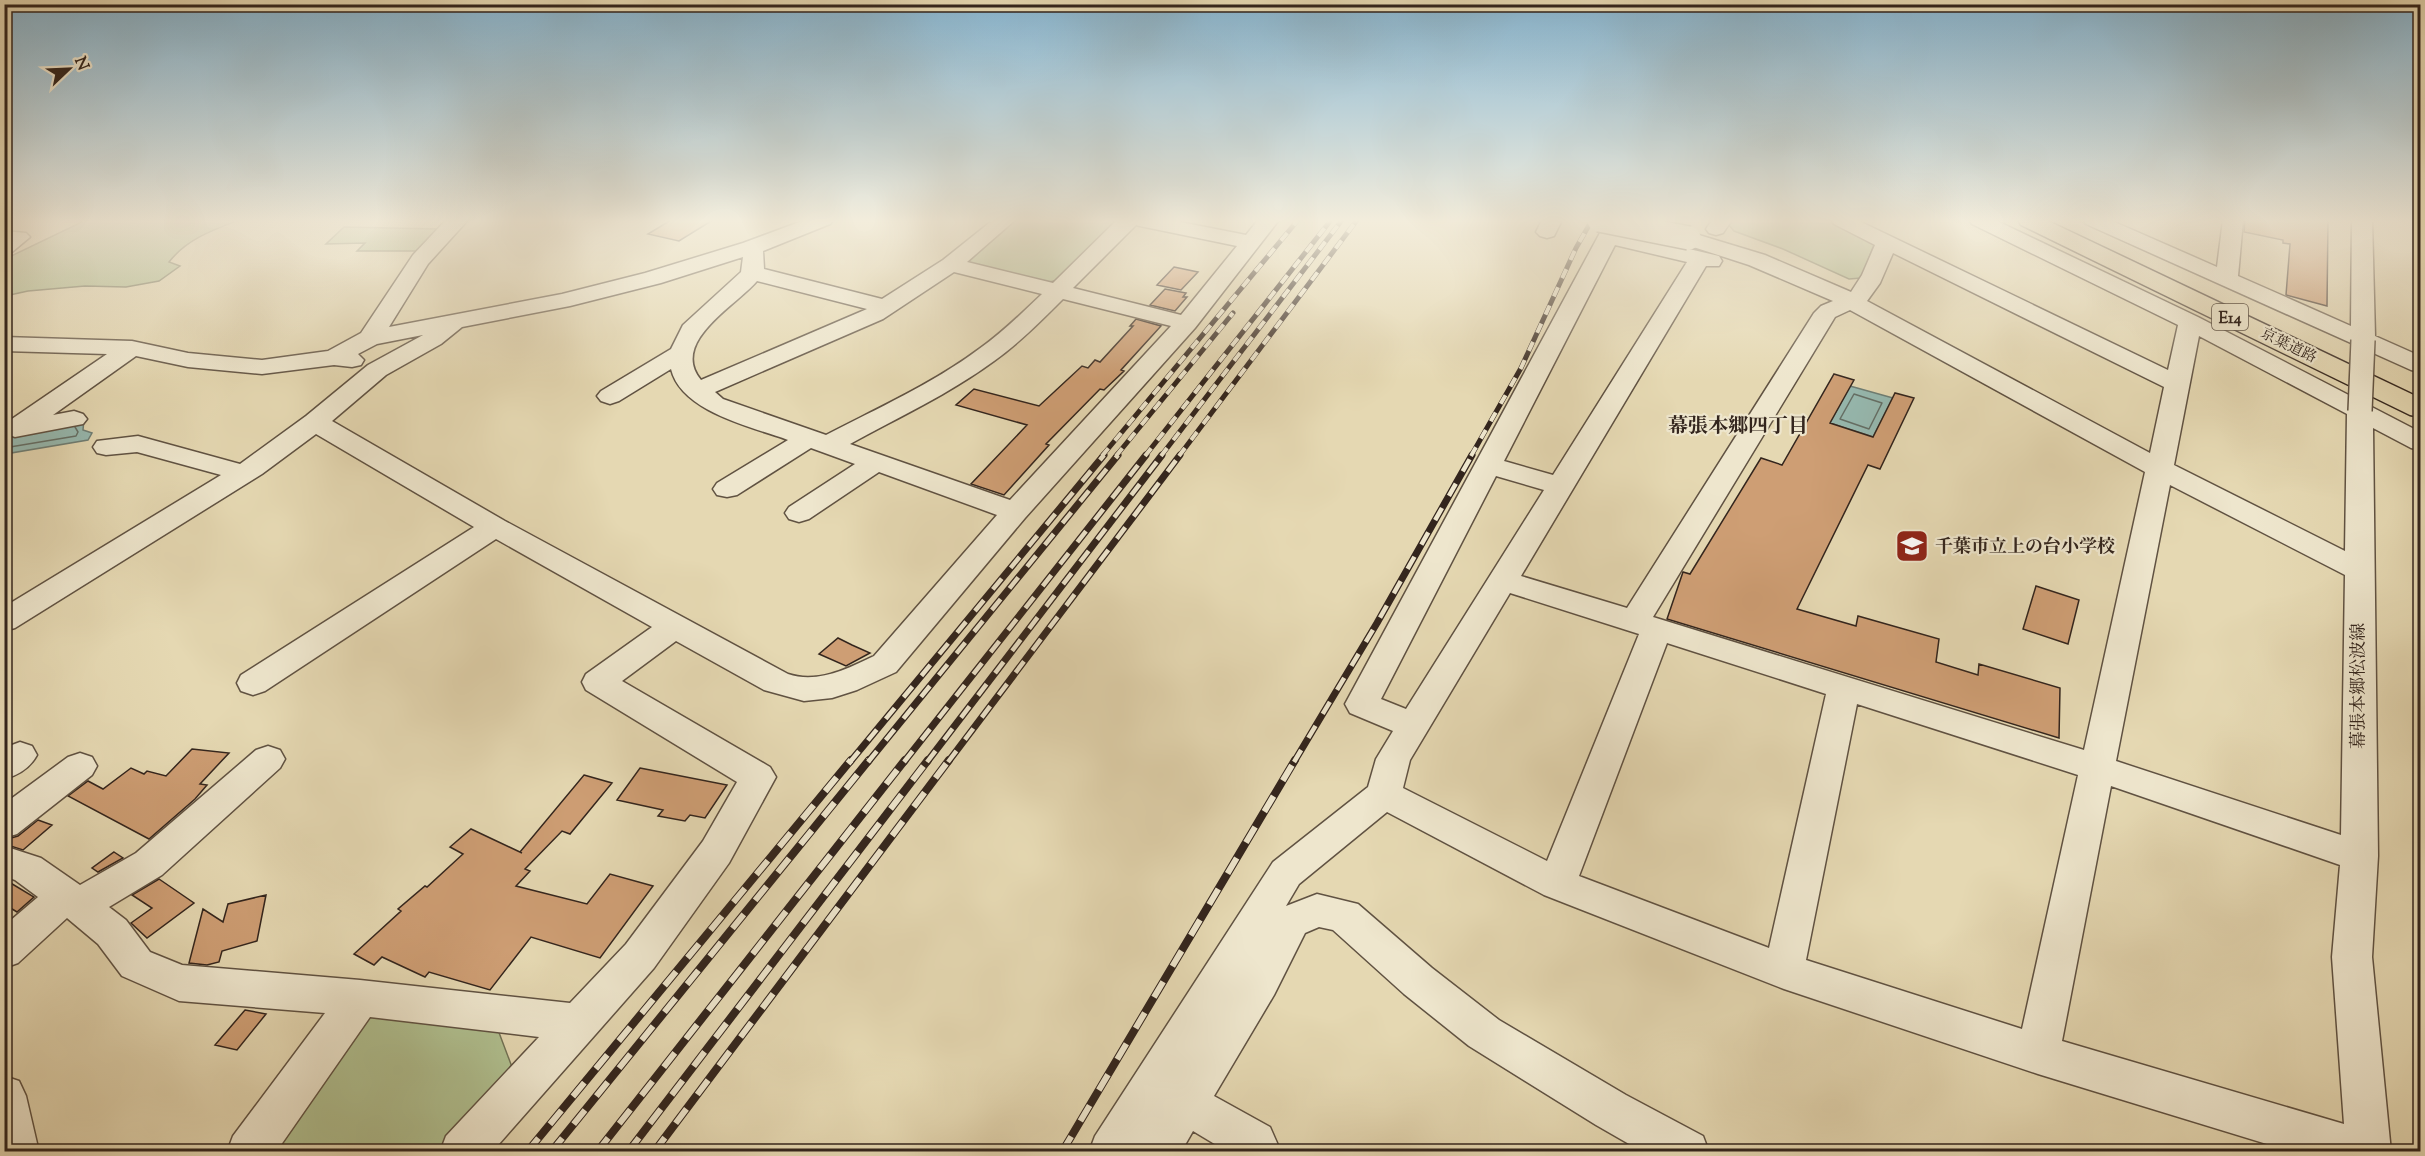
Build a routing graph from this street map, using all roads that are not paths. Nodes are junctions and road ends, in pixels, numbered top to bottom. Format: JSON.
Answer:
{"nodes":[{"id":1,"x":412,"y":274,"type":"edge"},
{"id":2,"x":664,"y":274,"type":"edge"},
{"id":3,"x":751,"y":274,"type":"edge"},
{"id":4,"x":756,"y":274,"type":"edge"},
{"id":5,"x":938,"y":274,"type":"edge"},
{"id":6,"x":984,"y":274,"type":"edge"},
{"id":7,"x":1074,"y":274,"type":"edge"},
{"id":8,"x":1225,"y":274,"type":"edge"},
{"id":9,"x":1584,"y":274,"type":"edge"},
{"id":10,"x":1666,"y":274,"type":"edge"},
{"id":11,"x":1758,"y":274,"type":"edge"},
{"id":12,"x":1815,"y":274,"type":"edge"},
{"id":13,"x":1867,"y":274,"type":"edge"},
{"id":14,"x":1952,"y":274,"type":"edge"},
{"id":15,"x":2091,"y":274,"type":"edge"},
{"id":16,"x":2148,"y":274,"type":"edge"},
{"id":17,"x":2159,"y":274,"type":"edge"},
{"id":18,"x":2219,"y":274,"type":"edge"},
{"id":19,"x":2227,"y":274,"type":"edge"},
{"id":20,"x":2362,"y":274,"type":"edge"},
{"id":21,"x":2227,"y":278,"type":"junction"},
{"id":22,"x":1056,"y":291,"type":"junction"},
{"id":23,"x":1850,"y":300,"type":"junction"},
{"id":24,"x":886,"y":307,"type":"junction"},
{"id":25,"x":454,"y":322,"type":"junction"},
{"id":26,"x":2190,"y":322,"type":"junction"},
{"id":27,"x":1187,"y":323,"type":"junction"},
{"id":28,"x":370,"y":338,"type":"junction"},
{"id":29,"x":2363,"y":340,"type":"junction"},
{"id":30,"x":4,"y":344,"type":"edge"},
{"id":31,"x":132,"y":348,"type":"junction"},
{"id":32,"x":683,"y":351,"type":"junction"},
{"id":33,"x":334,"y":357,"type":"junction"},
{"id":34,"x":2421,"y":365,"type":"edge"},
{"id":35,"x":377,"y":370,"type":"junction"},
{"id":36,"x":2176,"y":383,"type":"junction"},
{"id":37,"x":698,"y":390,"type":"junction"},
{"id":38,"x":2421,"y":391,"type":"edge"},
{"id":39,"x":610,"y":396,"type":"dead end"},
{"id":40,"x":2421,"y":409,"type":"edge"},
{"id":41,"x":2360,"y":411,"type":"junction"},
{"id":42,"x":74,"y":419,"type":"dead end"},
{"id":43,"x":315,"y":422,"type":"junction"},
{"id":44,"x":10,"y":429,"type":"edge"},
{"id":45,"x":818,"y":441,"type":"junction"},
{"id":46,"x":2421,"y":442,"type":"edge"},
{"id":47,"x":106,"y":447,"type":"dead end"},
{"id":48,"x":876,"y":462,"type":"junction"},
{"id":49,"x":1490,"y":465,"type":"junction"},
{"id":50,"x":2158,"y":468,"type":"junction"},
{"id":51,"x":244,"y":473,"type":"junction"},
{"id":52,"x":1561,"y":486,"type":"junction"},
{"id":53,"x":727,"y":489,"type":"dead end"},
{"id":54,"x":1015,"y":512,"type":"junction"},
{"id":55,"x":799,"y":513,"type":"dead end"},
{"id":56,"x":495,"y":527,"type":"junction"},
{"id":57,"x":2358,"y":570,"type":"junction"},
{"id":58,"x":1502,"y":580,"type":"junction"},
{"id":59,"x":13,"y":607,"type":"edge"},
{"id":60,"x":676,"y":625,"type":"junction"},
{"id":61,"x":1645,"y":626,"type":"junction"},
{"id":62,"x":253,"y":683,"type":"dead end"},
{"id":63,"x":1844,"y":689,"type":"junction"},
{"id":64,"x":1414,"y":726,"type":"junction"},
{"id":65,"x":268,"y":759,"type":"dead end"},
{"id":66,"x":80,"y":766,"type":"dead end"},
{"id":67,"x":2098,"y":768,"type":"junction"},
{"id":68,"x":1384,"y":794,"type":"junction"},
{"id":69,"x":4,"y":824,"type":"edge"},
{"id":70,"x":2359,"y":856,"type":"junction"},
{"id":71,"x":4,"y":861,"type":"edge"},
{"id":72,"x":1557,"y":884,"type":"junction"},
{"id":73,"x":73,"y":900,"type":"junction"},
{"id":74,"x":4,"y":951,"type":"edge"},
{"id":75,"x":1784,"y":971,"type":"junction"},
{"id":76,"x":360,"y":998,"type":"junction"},
{"id":77,"x":577,"y":1023,"type":"junction"},
{"id":78,"x":2038,"y":1054,"type":"junction"},
{"id":79,"x":4,"y":1096,"type":"edge"},
{"id":80,"x":1187,"y":1104,"type":"junction"},
{"id":81,"x":17,"y":1152,"type":"edge"},
{"id":82,"x":249,"y":1152,"type":"edge"},
{"id":83,"x":462,"y":1152,"type":"edge"},
{"id":84,"x":1111,"y":1152,"type":"edge"},
{"id":85,"x":1156,"y":1152,"type":"edge"},
{"id":86,"x":1259,"y":1152,"type":"edge"},
{"id":87,"x":1687,"y":1152,"type":"edge"},
{"id":88,"x":2368,"y":1152,"type":"edge"}],
"edges":[{"from":1,"to":28,"type":"street"},
{"from":2,"to":25,"type":"street"},
{"from":3,"to":32,"type":"street"},
{"from":4,"to":24,"type":"street"},
{"from":5,"to":24,"type":"street"},
{"from":6,"to":22,"type":"street"},
{"from":7,"to":22,"type":"street"},
{"from":8,"to":27,"type":"street"},
{"from":9,"to":49,"type":"street"},
{"from":10,"to":52,"type":"street"},
{"from":11,"to":23,"type":"street"},
{"from":12,"to":23,"type":"street"},
{"from":13,"to":23,"type":"street"},
{"from":14,"to":36,"type":"street"},
{"from":15,"to":26,"type":"street"},
{"from":16,"to":40,"type":"highway","name":"京葉道路","number":"E14"},
{"from":17,"to":38,"type":"highway","name":"京葉道路","number":"E14"},
{"from":18,"to":21,"type":"street"},
{"from":19,"to":21,"type":"street"},
{"from":20,"to":29,"type":"street","name":"幕張本郷松波線"},
{"from":21,"to":29,"type":"street"},
{"from":22,"to":27,"type":"street"},
{"from":22,"to":45,"type":"street"},
{"from":23,"to":50,"type":"street"},
{"from":23,"to":61,"type":"street"},
{"from":24,"to":37,"type":"street"},
{"from":25,"to":28,"type":"street"},
{"from":25,"to":35,"type":"street"},
{"from":26,"to":36,"type":"street"},
{"from":26,"to":41,"type":"street"},
{"from":27,"to":54,"type":"street"},
{"from":28,"to":33,"type":"street"},
{"from":29,"to":34,"type":"street"},
{"from":29,"to":41,"type":"street","name":"幕張本郷松波線","bridge":true},
{"from":30,"to":31,"type":"street"},
{"from":31,"to":33,"type":"street"},
{"from":31,"to":44,"type":"street"},
{"from":32,"to":37,"type":"street"},
{"from":32,"to":39,"type":"street"},
{"from":33,"to":35,"type":"street"},
{"from":35,"to":43,"type":"street"},
{"from":36,"to":50,"type":"street"},
{"from":37,"to":45,"type":"street"},
{"from":41,"to":46,"type":"street"},
{"from":41,"to":57,"type":"street","name":"幕張本郷松波線"},
{"from":42,"to":44,"type":"street"},
{"from":43,"to":51,"type":"street"},
{"from":43,"to":56,"type":"street"},
{"from":45,"to":48,"type":"street"},
{"from":45,"to":53,"type":"street"},
{"from":47,"to":51,"type":"street"},
{"from":48,"to":54,"type":"street"},
{"from":48,"to":55,"type":"street"},
{"from":49,"to":52,"type":"street"},
{"from":49,"to":64,"type":"street"},
{"from":50,"to":57,"type":"street"},
{"from":50,"to":67,"type":"street"},
{"from":51,"to":59,"type":"street"},
{"from":52,"to":58,"type":"street"},
{"from":54,"to":60,"type":"street"},
{"from":56,"to":60,"type":"street"},
{"from":56,"to":62,"type":"street"},
{"from":57,"to":70,"type":"street","name":"幕張本郷松波線"},
{"from":58,"to":61,"type":"street"},
{"from":58,"to":64,"type":"street"},
{"from":60,"to":77,"type":"street"},
{"from":61,"to":63,"type":"street"},
{"from":61,"to":72,"type":"street"},
{"from":63,"to":67,"type":"street"},
{"from":63,"to":75,"type":"street"},
{"from":64,"to":68,"type":"street"},
{"from":65,"to":73,"type":"street"},
{"from":66,"to":69,"type":"street"},
{"from":67,"to":70,"type":"street"},
{"from":67,"to":78,"type":"street"},
{"from":68,"to":72,"type":"street"},
{"from":68,"to":84,"type":"street"},
{"from":70,"to":88,"type":"street","name":"幕張本郷松波線"},
{"from":71,"to":73,"type":"street"},
{"from":72,"to":75,"type":"street"},
{"from":73,"to":74,"type":"street"},
{"from":73,"to":76,"type":"street"},
{"from":75,"to":78,"type":"street"},
{"from":76,"to":77,"type":"street"},
{"from":76,"to":82,"type":"street"},
{"from":77,"to":83,"type":"street"},
{"from":78,"to":88,"type":"street"},
{"from":79,"to":81,"type":"street"},
{"from":80,"to":85,"type":"street"},
{"from":80,"to":86,"type":"street"},
{"from":80,"to":87,"type":"street"}]}
